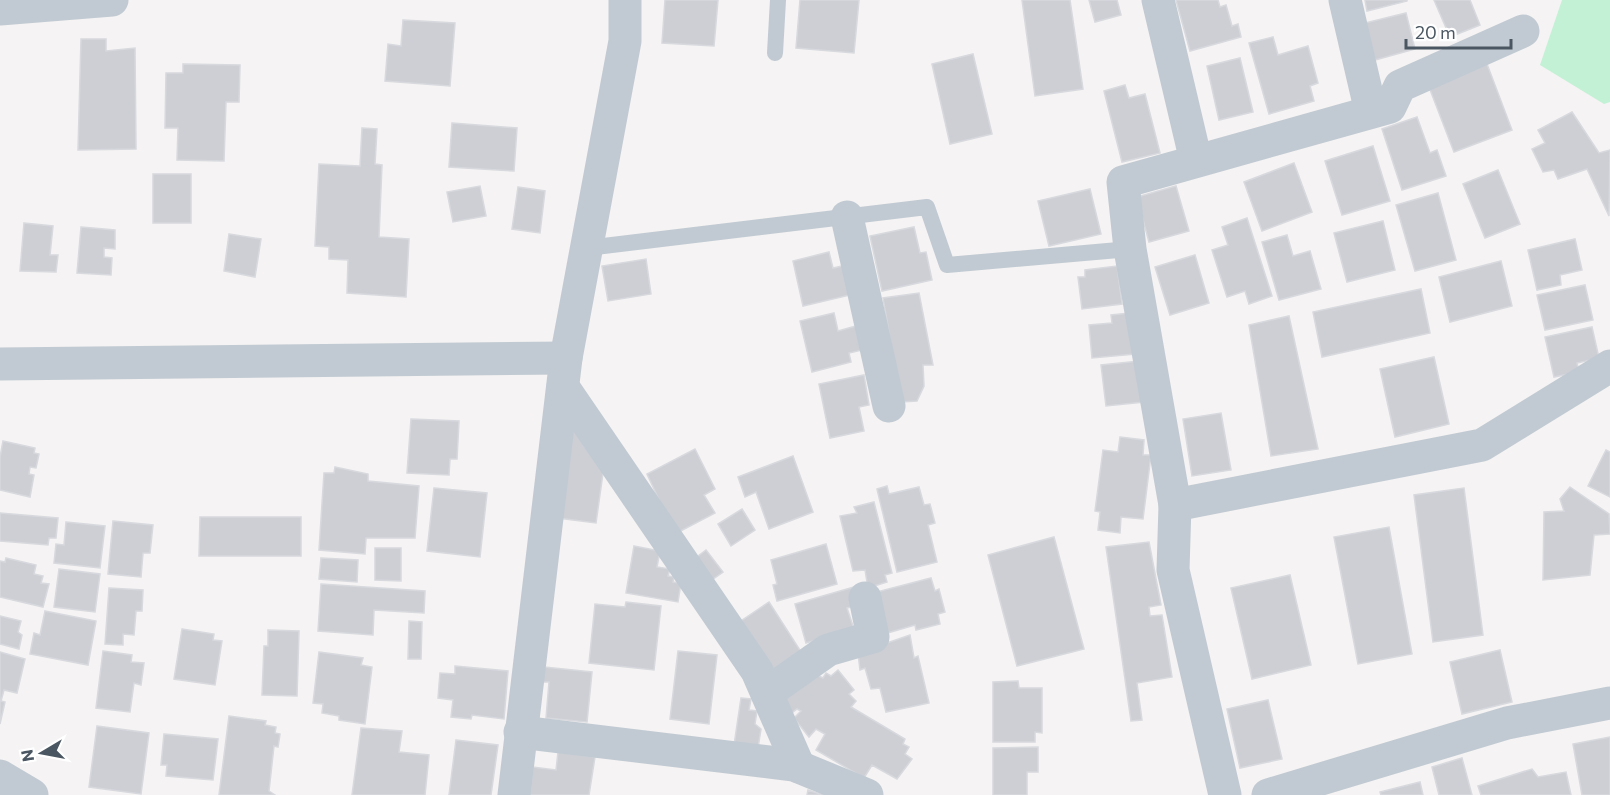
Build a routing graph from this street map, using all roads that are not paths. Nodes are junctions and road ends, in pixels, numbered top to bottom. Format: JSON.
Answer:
{"nodes":[{"id":1,"x":112,"y":0,"type":"edge"},
{"id":2,"x":625,"y":0,"type":"edge"},
{"id":3,"x":778,"y":0,"type":"edge"},
{"id":4,"x":1158,"y":0,"type":"edge"},
{"id":5,"x":1346,"y":0,"type":"edge"},
{"id":6,"x":0,"y":9,"type":"edge"},
{"id":7,"x":1523,"y":31,"type":"dead end"},
{"id":8,"x":775,"y":53,"type":"dead end"},
{"id":9,"x":1371,"y":112,"type":"junction"},
{"id":10,"x":1196,"y":161,"type":"junction"},
{"id":11,"x":847,"y":217,"type":"junction"},
{"id":12,"x":587,"y":248,"type":"junction"},
{"id":13,"x":1130,"y":249,"type":"junction"},
{"id":14,"x":0,"y":364,"type":"edge"},
{"id":15,"x":1610,"y":366,"type":"edge"},
{"id":16,"x":565,"y":372,"type":"junction"},
{"id":17,"x":889,"y":406,"type":"dead end"},
{"id":18,"x":1175,"y":505,"type":"junction"},
{"id":19,"x":865,"y":598,"type":"dead end"},
{"id":20,"x":767,"y":693,"type":"junction"},
{"id":21,"x":1610,"y":703,"type":"edge"},
{"id":22,"x":520,"y":732,"type":"junction"},
{"id":23,"x":799,"y":767,"type":"junction"},
{"id":24,"x":0,"y":776,"type":"edge"},
{"id":25,"x":32,"y":795,"type":"edge"},
{"id":26,"x":514,"y":795,"type":"edge"},
{"id":27,"x":867,"y":795,"type":"edge"},
{"id":28,"x":1226,"y":795,"type":"edge"},
{"id":29,"x":1268,"y":795,"type":"edge"}],
"edges":[{"from":1,"to":6,"type":"street"},
{"from":2,"to":12,"type":"street"},
{"from":3,"to":8,"type":"lane"},
{"from":4,"to":10,"type":"street"},
{"from":5,"to":9,"type":"street"},
{"from":7,"to":9,"type":"street"},
{"from":9,"to":10,"type":"street"},
{"from":10,"to":13,"type":"street"},
{"from":11,"to":12,"type":"lane"},
{"from":11,"to":13,"type":"lane"},
{"from":11,"to":17,"type":"street"},
{"from":12,"to":16,"type":"street"},
{"from":13,"to":18,"type":"street"},
{"from":14,"to":16,"type":"street"},
{"from":15,"to":18,"type":"street"},
{"from":16,"to":20,"type":"street"},
{"from":16,"to":22,"type":"street"},
{"from":18,"to":28,"type":"street"},
{"from":19,"to":20,"type":"street"},
{"from":20,"to":23,"type":"street"},
{"from":21,"to":29,"type":"street"},
{"from":22,"to":23,"type":"street"},
{"from":22,"to":26,"type":"street"},
{"from":23,"to":27,"type":"street"},
{"from":24,"to":25,"type":"street"}]}
